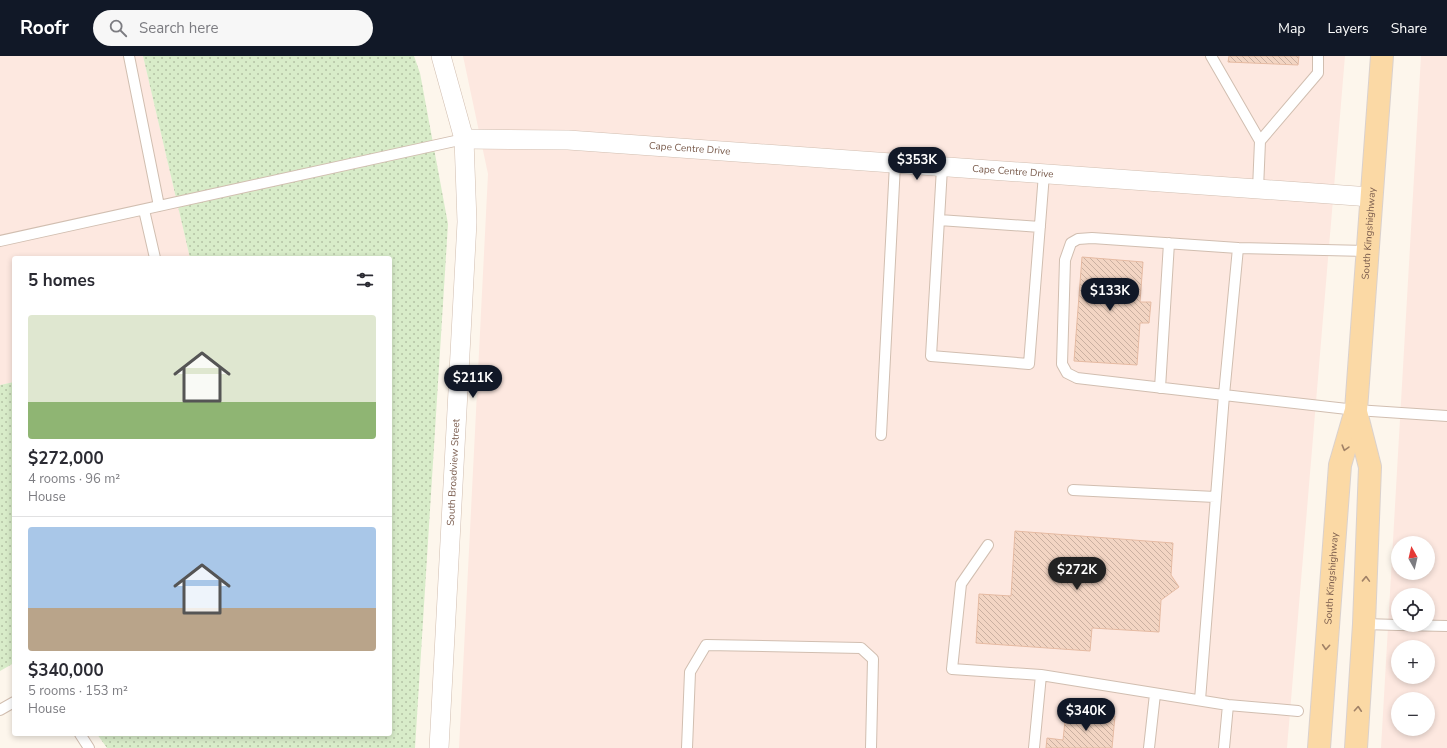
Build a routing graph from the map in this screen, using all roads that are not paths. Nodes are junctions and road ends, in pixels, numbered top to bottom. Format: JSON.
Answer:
{"nodes":[{"id":1,"x":129,"y":56,"type":"edge"},
{"id":2,"x":441,"y":56,"type":"edge"},
{"id":3,"x":1211,"y":56,"type":"edge"},
{"id":4,"x":1318,"y":56,"type":"edge"},
{"id":5,"x":1382,"y":56,"type":"edge"},
{"id":6,"x":464,"y":140,"type":"junction"},
{"id":7,"x":1260,"y":141,"type":"junction"},
{"id":8,"x":895,"y":164,"type":"junction"},
{"id":9,"x":942,"y":168,"type":"junction"},
{"id":10,"x":1044,"y":174,"type":"junction"},
{"id":11,"x":1258,"y":189,"type":"junction"},
{"id":12,"x":1371,"y":197,"type":"junction"},
{"id":13,"x":159,"y":206,"type":"junction"},
{"id":14,"x":144,"y":210,"type":"junction"},
{"id":15,"x":939,"y":220,"type":"junction"},
{"id":16,"x":1040,"y":226,"type":"junction"},
{"id":17,"x":0,"y":241,"type":"edge"},
{"id":18,"x":1169,"y":243,"type":"junction"},
{"id":19,"x":1238,"y":248,"type":"junction"},
{"id":20,"x":1367,"y":251,"type":"junction"},
{"id":21,"x":155,"y":256,"type":"edge"},
{"id":22,"x":1160,"y":388,"type":"junction"},
{"id":23,"x":1224,"y":395,"type":"junction"},
{"id":24,"x":1356,"y":410,"type":"junction"},
{"id":25,"x":1447,"y":416,"type":"edge"},
{"id":26,"x":881,"y":435,"type":"dead end"},
{"id":27,"x":1073,"y":490,"type":"dead end"},
{"id":28,"x":1215,"y":497,"type":"junction"},
{"id":29,"x":988,"y":545,"type":"dead end"},
{"id":30,"x":1364,"y":624,"type":"junction"},
{"id":31,"x":1391,"y":625,"type":"edge"},
{"id":32,"x":1435,"y":626,"type":"edge"},
{"id":33,"x":1447,"y":626,"type":"edge"},
{"id":34,"x":1041,"y":676,"type":"junction"},
{"id":35,"x":1155,"y":694,"type":"junction"},
{"id":36,"x":1200,"y":700,"type":"junction"},
{"id":37,"x":12,"y":703,"type":"edge"},
{"id":38,"x":1228,"y":705,"type":"junction"},
{"id":39,"x":0,"y":710,"type":"edge"},
{"id":40,"x":1298,"y":711,"type":"dead end"},
{"id":41,"x":81,"y":736,"type":"edge"},
{"id":42,"x":89,"y":748,"type":"edge"},
{"id":43,"x":439,"y":748,"type":"edge"},
{"id":44,"x":688,"y":748,"type":"edge"},
{"id":45,"x":871,"y":748,"type":"edge"},
{"id":46,"x":1034,"y":748,"type":"edge"},
{"id":47,"x":1149,"y":748,"type":"edge"},
{"id":48,"x":1224,"y":748,"type":"edge"},
{"id":49,"x":1319,"y":748,"type":"edge"},
{"id":50,"x":1356,"y":748,"type":"edge"}],
"edges":[{"from":1,"to":13,"type":"lane"},
{"from":2,"to":6,"type":"street","name":"South Broadview Street"},
{"from":3,"to":7,"type":"lane"},
{"from":4,"to":7,"type":"lane"},
{"from":5,"to":12,"type":"main road","name":"South Kingshighway"},
{"from":6,"to":8,"type":"street","name":"Cape Centre Drive"},
{"from":6,"to":13,"type":"lane"},
{"from":6,"to":43,"type":"street","name":"South Broadview Street"},
{"from":7,"to":11,"type":"lane"},
{"from":8,"to":9,"type":"street","name":"Cape Centre Drive"},
{"from":8,"to":26,"type":"lane"},
{"from":9,"to":10,"type":"street","name":"Cape Centre Drive"},
{"from":9,"to":15,"type":"lane"},
{"from":10,"to":11,"type":"street","name":"Cape Centre Drive"},
{"from":10,"to":16,"type":"lane"},
{"from":11,"to":12,"type":"street","name":"Cape Centre Drive"},
{"from":12,"to":20,"type":"main road","name":"South Kingshighway"},
{"from":13,"to":14,"type":"lane"},
{"from":14,"to":17,"type":"lane"},
{"from":14,"to":21,"type":"lane"},
{"from":15,"to":16,"type":"lane"},
{"from":15,"to":16,"type":"lane"},
{"from":18,"to":19,"type":"lane"},
{"from":18,"to":22,"type":"lane"},
{"from":18,"to":22,"type":"lane"},
{"from":19,"to":20,"type":"lane"},
{"from":19,"to":23,"type":"lane"},
{"from":20,"to":24,"type":"main road","name":"South Kingshighway"},
{"from":22,"to":23,"type":"lane"},
{"from":23,"to":24,"type":"lane"},
{"from":23,"to":28,"type":"lane"},
{"from":24,"to":25,"type":"lane"},
{"from":30,"to":24,"type":"main road","name":"South Kingshighway","one_way":true},
{"from":24,"to":49,"type":"main road","name":"South Kingshighway","one_way":true},
{"from":27,"to":28,"type":"lane"},
{"from":28,"to":36,"type":"lane"},
{"from":29,"to":34,"type":"lane"},
{"from":30,"to":31,"type":"lane"},
{"from":50,"to":30,"type":"main road","name":"South Kingshighway","one_way":true},
{"from":32,"to":33,"type":"lane"},
{"from":34,"to":35,"type":"lane"},
{"from":34,"to":46,"type":"lane"},
{"from":35,"to":36,"type":"lane"},
{"from":35,"to":47,"type":"lane"},
{"from":36,"to":38,"type":"lane"},
{"from":37,"to":39,"type":"lane"},
{"from":38,"to":40,"type":"lane"},
{"from":38,"to":48,"type":"lane"},
{"from":41,"to":42,"type":"lane"},
{"from":44,"to":45,"type":"lane"}]}
